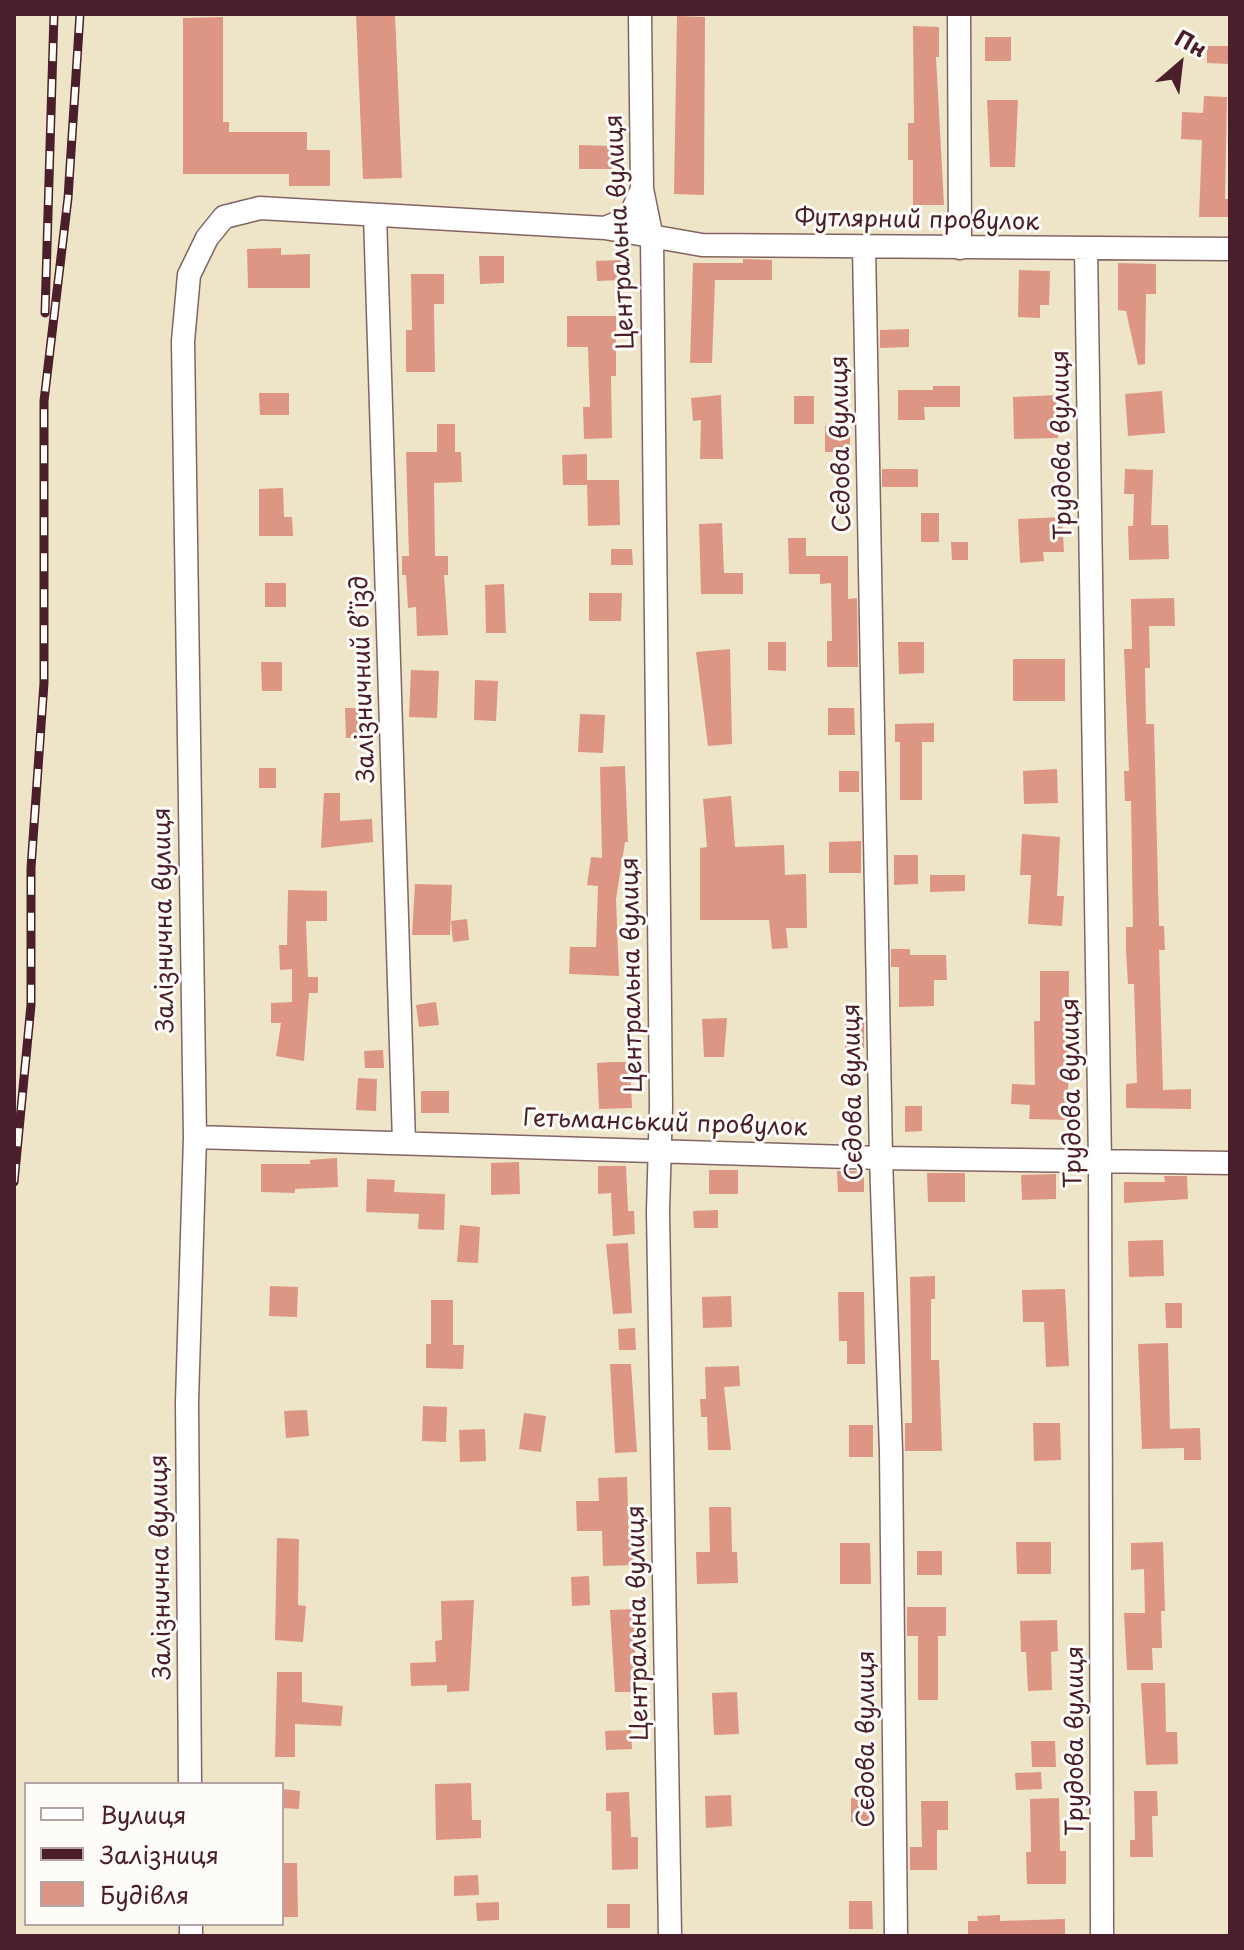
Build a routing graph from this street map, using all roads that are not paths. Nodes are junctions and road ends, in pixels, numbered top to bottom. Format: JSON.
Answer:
{"nodes":[{"id":1,"x":640,"y":14,"type":"edge"},
{"id":2,"x":959,"y":14,"type":"edge"},
{"id":3,"x":642,"y":189,"type":"junction"},
{"id":4,"x":375,"y":215,"type":"junction"},
{"id":5,"x":605,"y":228,"type":"junction"},
{"id":6,"x":652,"y":238,"type":"junction"},
{"id":7,"x":864,"y":247,"type":"junction"},
{"id":8,"x":960,"y":248,"type":"junction"},
{"id":9,"x":1086,"y":249,"type":"junction"},
{"id":10,"x":1230,"y":249,"type":"edge"},
{"id":11,"x":195,"y":1137,"type":"junction"},
{"id":12,"x":404,"y":1142,"type":"junction"},
{"id":13,"x":660,"y":1150,"type":"junction"},
{"id":14,"x":881,"y":1158,"type":"junction"},
{"id":15,"x":1100,"y":1162,"type":"junction"},
{"id":16,"x":1230,"y":1163,"type":"edge"},
{"id":17,"x":190,"y":1782,"type":"edge"},
{"id":18,"x":670,"y":1936,"type":"edge"},
{"id":19,"x":896,"y":1936,"type":"edge"},
{"id":20,"x":1102,"y":1936,"type":"edge"}],
"edges":[{"from":1,"to":3,"type":"street","name":"Центральна вулиця"},
{"from":2,"to":8,"type":"street"},
{"from":3,"to":5,"type":"street"},
{"from":3,"to":6,"type":"street","name":"Центральна вулиця"},
{"from":4,"to":5,"type":"street","name":"Залізнична вулиця"},
{"from":4,"to":11,"type":"street","name":"Залізнична вулиця"},
{"from":4,"to":12,"type":"street","name":"Залізничний в’їзд"},
{"from":5,"to":6,"type":"street","name":"Футлярний провулок"},
{"from":6,"to":7,"type":"street","name":"Футлярний провулок"},
{"from":6,"to":13,"type":"street","name":"Центральна вулиця"},
{"from":7,"to":8,"type":"street","name":"Футлярний провулок"},
{"from":7,"to":14,"type":"street","name":"Сєдова вулиця"},
{"from":8,"to":9,"type":"street","name":"Футлярний провулок"},
{"from":9,"to":10,"type":"street","name":"Футлярний провулок"},
{"from":9,"to":15,"type":"street","name":"Трудова вулиця"},
{"from":11,"to":12,"type":"street","name":"Гетьманський провулок"},
{"from":11,"to":17,"type":"street","name":"Залізнична вулиця"},
{"from":12,"to":13,"type":"street","name":"Гетьманський провулок"},
{"from":13,"to":14,"type":"street","name":"Гетьманський провулок"},
{"from":13,"to":18,"type":"street","name":"Центральна вулиця"},
{"from":14,"to":15,"type":"street","name":"Гетьманський провулок"},
{"from":14,"to":19,"type":"street","name":"Сєдова вулиця"},
{"from":15,"to":16,"type":"street","name":"Гетьманський провулок"},
{"from":15,"to":20,"type":"street","name":"Трудова вулиця"}]}
